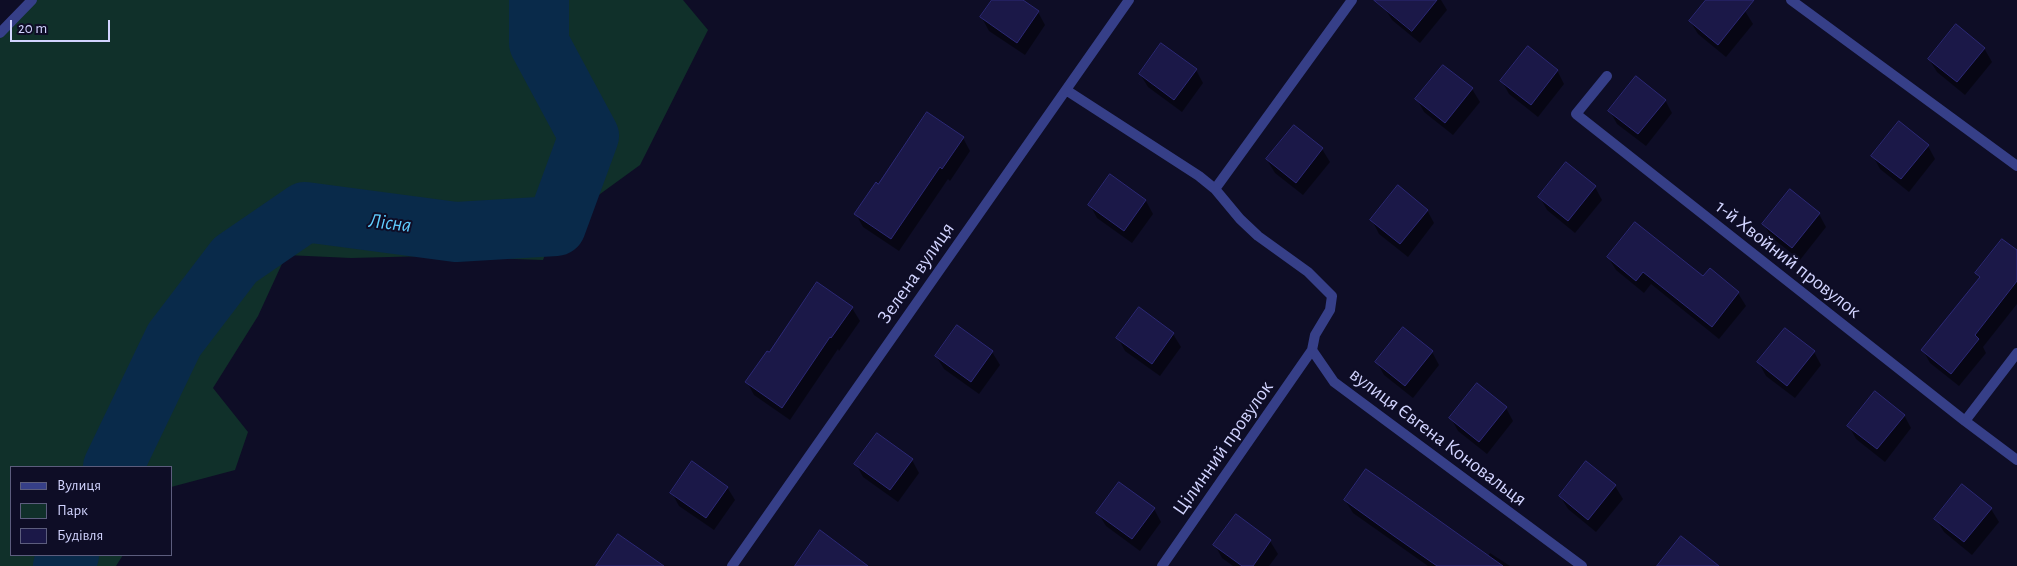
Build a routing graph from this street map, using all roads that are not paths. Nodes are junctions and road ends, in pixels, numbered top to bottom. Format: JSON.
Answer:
{"nodes":[{"id":1,"x":32,"y":0,"type":"edge"},
{"id":2,"x":1130,"y":0,"type":"edge"},
{"id":3,"x":1352,"y":0,"type":"edge"},
{"id":4,"x":1791,"y":0,"type":"edge"},
{"id":5,"x":0,"y":33,"type":"edge"},
{"id":6,"x":1607,"y":76,"type":"dead end"},
{"id":7,"x":1066,"y":90,"type":"junction"},
{"id":8,"x":2017,"y":166,"type":"edge"},
{"id":9,"x":1215,"y":189,"type":"junction"},
{"id":10,"x":1312,"y":350,"type":"junction"},
{"id":11,"x":2017,"y":353,"type":"edge"},
{"id":12,"x":1965,"y":421,"type":"junction"},
{"id":13,"x":2017,"y":460,"type":"edge"},
{"id":14,"x":732,"y":566,"type":"edge"},
{"id":15,"x":1162,"y":566,"type":"edge"},
{"id":16,"x":1581,"y":566,"type":"edge"}],
"edges":[{"from":1,"to":5,"type":"street"},
{"from":2,"to":7,"type":"street","name":"Зелена вулиця"},
{"from":3,"to":9,"type":"street"},
{"from":4,"to":8,"type":"street"},
{"from":6,"to":12,"type":"street","name":"1-й Хвойний провулок"},
{"from":7,"to":9,"type":"street"},
{"from":7,"to":14,"type":"street","name":"Зелена вулиця"},
{"from":9,"to":10,"type":"street"},
{"from":10,"to":15,"type":"street","name":"Цілинний провулок"},
{"from":10,"to":16,"type":"street","name":"вулиця Євгена Коновальця"},
{"from":11,"to":12,"type":"street"},
{"from":12,"to":13,"type":"street","name":"1-й Хвойний провулок"}]}
